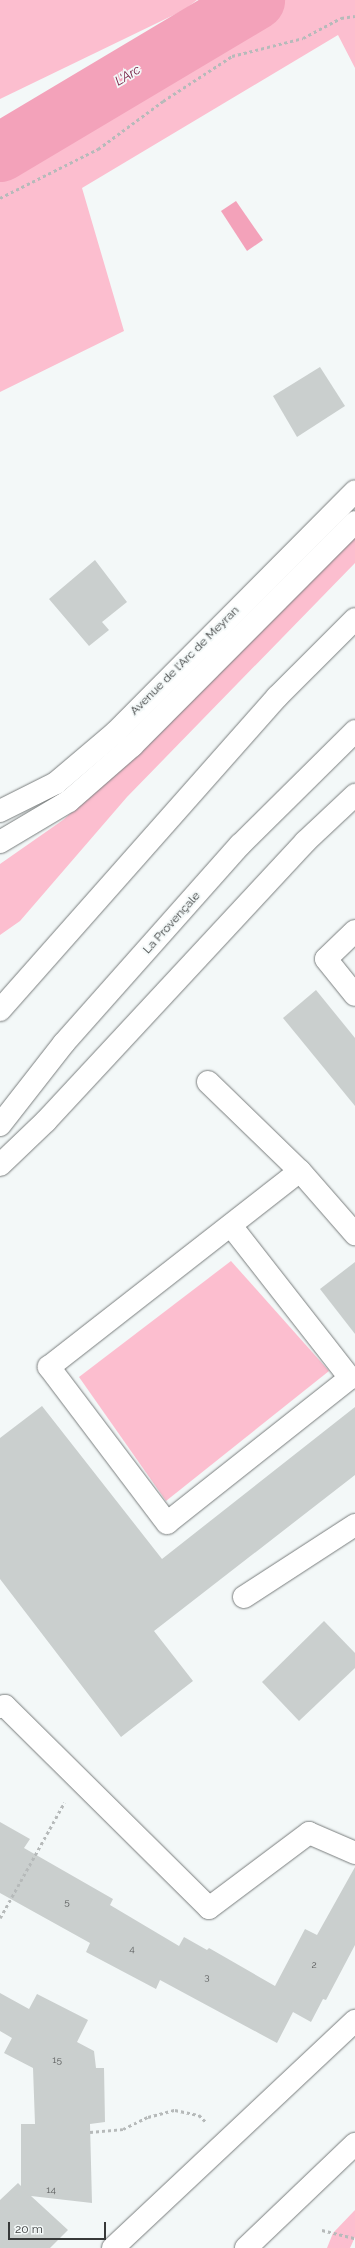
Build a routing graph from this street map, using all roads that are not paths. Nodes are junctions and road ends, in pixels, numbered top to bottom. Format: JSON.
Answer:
{"nodes":[{"id":1,"x":355,"y":491,"type":"edge"},
{"id":2,"x":355,"y":522,"type":"edge"},
{"id":3,"x":355,"y":619,"type":"edge"},
{"id":4,"x":355,"y":731,"type":"edge"},
{"id":5,"x":355,"y":795,"type":"edge"},
{"id":6,"x":0,"y":811,"type":"edge"},
{"id":7,"x":0,"y":842,"type":"edge"},
{"id":8,"x":355,"y":931,"type":"edge"},
{"id":9,"x":355,"y":995,"type":"edge"},
{"id":10,"x":0,"y":1010,"type":"edge"},
{"id":11,"x":208,"y":1082,"type":"dead end"},
{"id":12,"x":0,"y":1125,"type":"edge"},
{"id":13,"x":0,"y":1165,"type":"edge"},
{"id":14,"x":300,"y":1171,"type":"junction"},
{"id":15,"x":232,"y":1227,"type":"junction"},
{"id":16,"x":355,"y":1234,"type":"edge"},
{"id":17,"x":355,"y":1525,"type":"edge"},
{"id":18,"x":244,"y":1597,"type":"dead end"},
{"id":19,"x":0,"y":1707,"type":"edge"},
{"id":20,"x":355,"y":1853,"type":"edge"},
{"id":21,"x":355,"y":2021,"type":"edge"},
{"id":22,"x":355,"y":2144,"type":"edge"},
{"id":23,"x":253,"y":2246,"type":"edge"},
{"id":24,"x":113,"y":2248,"type":"edge"}],
"edges":[{"from":1,"to":6,"type":"main road","name":"Avenue de l'Arc de Meyran"},
{"from":2,"to":7,"type":"main road","name":"Avenue de l'Arc de Meyran"},
{"from":3,"to":10,"type":"main road"},
{"from":4,"to":12,"type":"main road","name":"La Provençale"},
{"from":5,"to":13,"type":"main road"},
{"from":8,"to":9,"type":"main road"},
{"from":11,"to":14,"type":"main road"},
{"from":14,"to":15,"type":"main road"},
{"from":14,"to":16,"type":"main road"},
{"from":15,"to":15,"type":"main road"},
{"from":17,"to":18,"type":"main road"},
{"from":19,"to":20,"type":"main road"},
{"from":21,"to":24,"type":"main road"},
{"from":22,"to":23,"type":"main road"}]}
